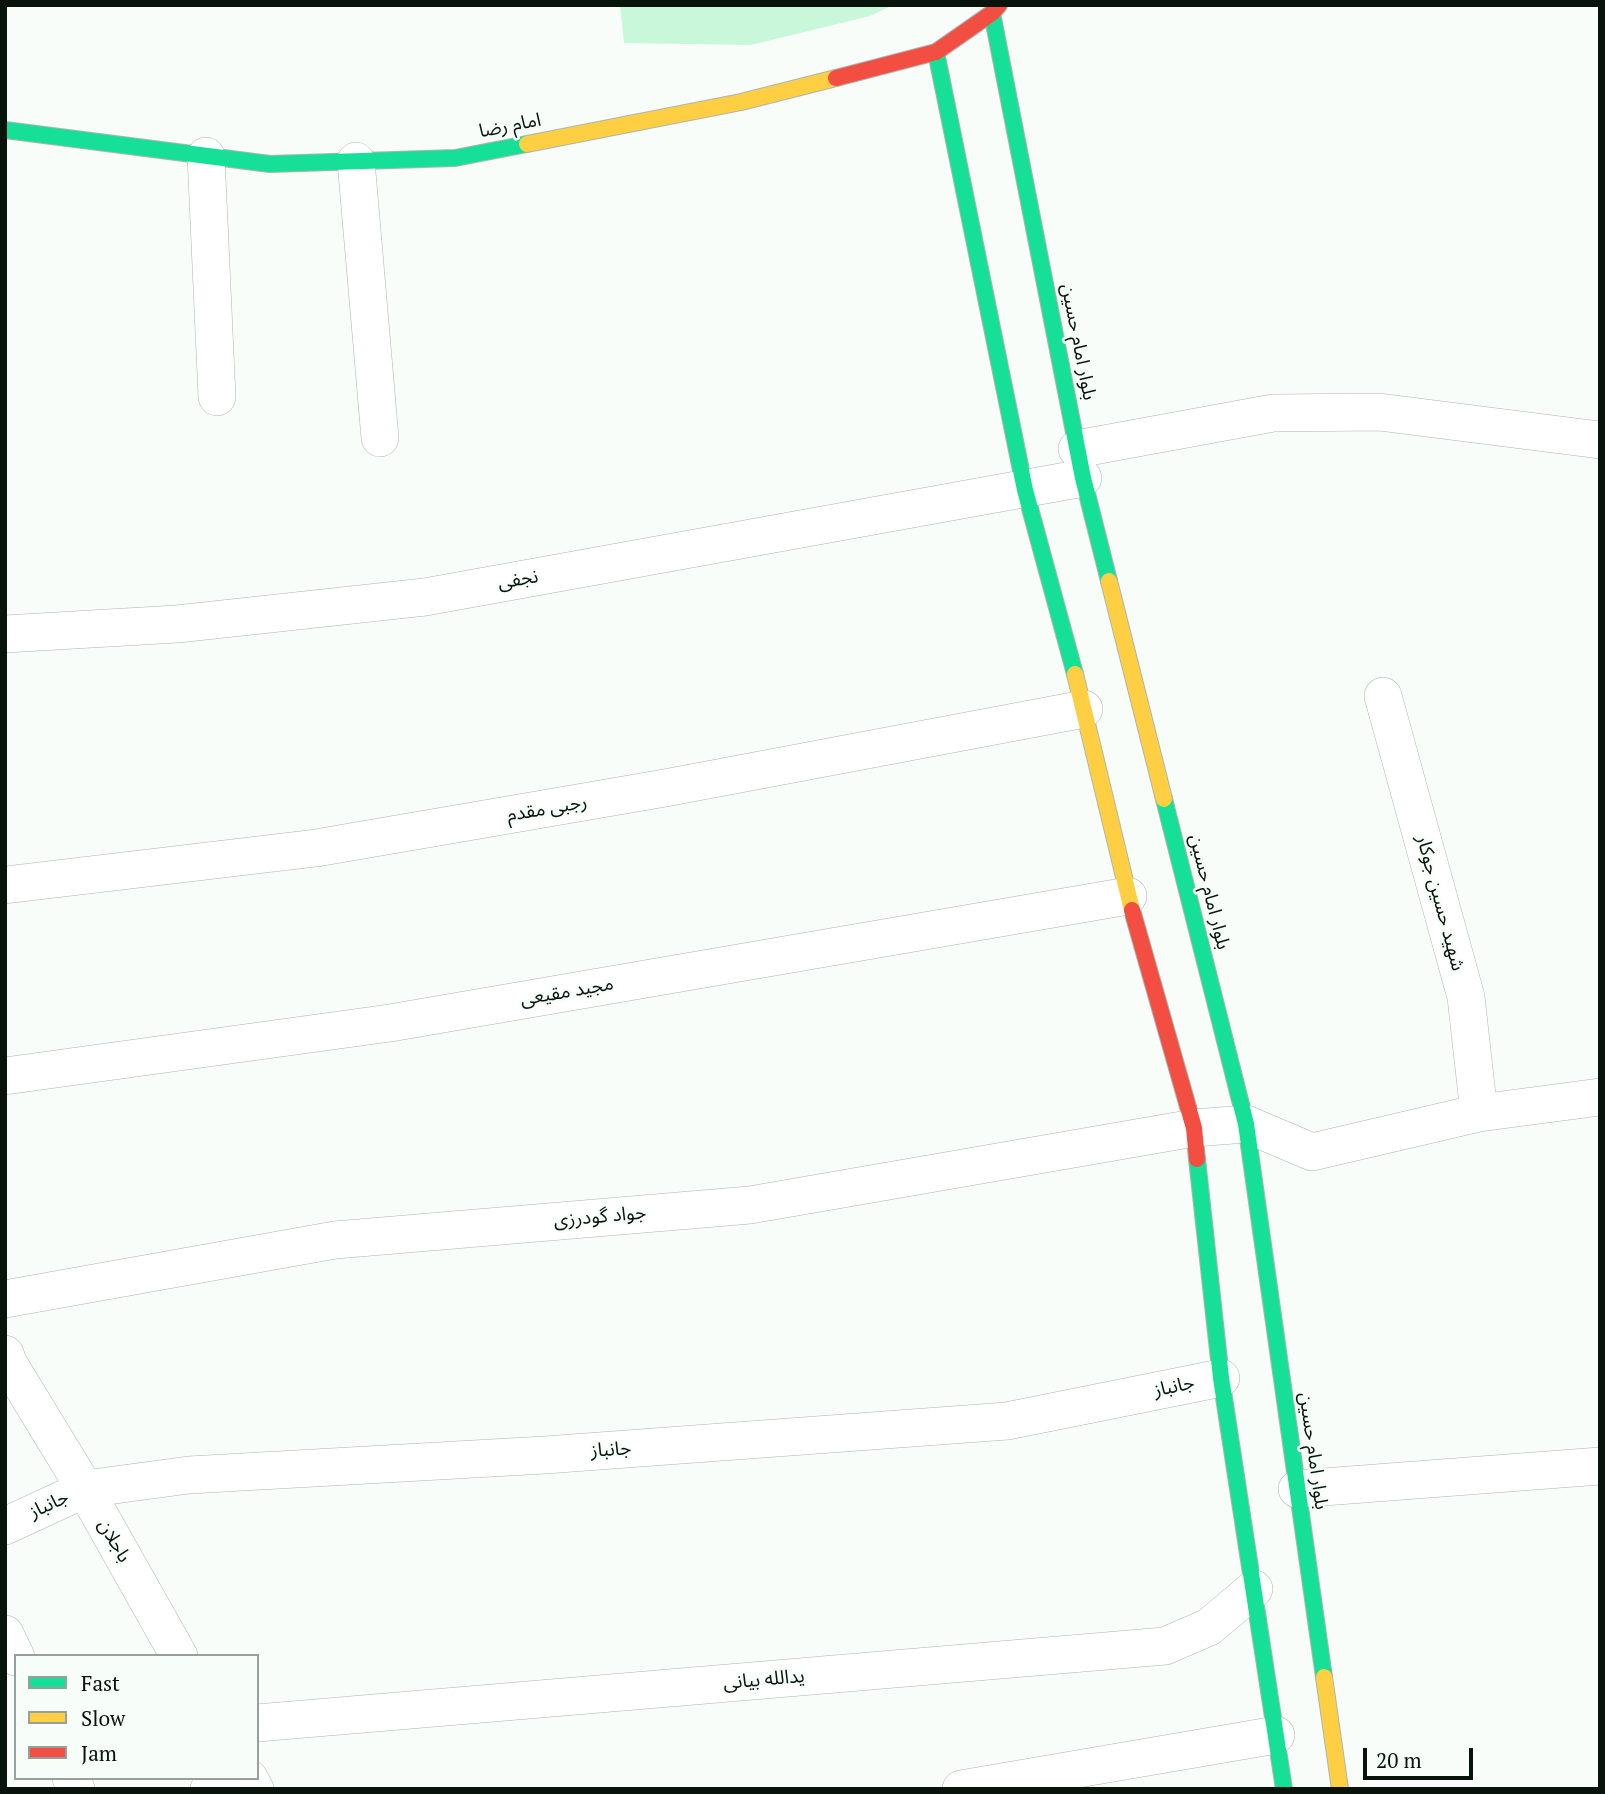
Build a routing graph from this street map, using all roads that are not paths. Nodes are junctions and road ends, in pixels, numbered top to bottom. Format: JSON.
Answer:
{"nodes":[{"id":1,"x":995,"y":9,"type":"edge"},
{"id":2,"x":936,"y":52,"type":"junction"},
{"id":3,"x":5,"y":131,"type":"edge"},
{"id":4,"x":206,"y":156,"type":"junction"},
{"id":5,"x":356,"y":161,"type":"junction"},
{"id":6,"x":217,"y":397,"type":"dead end"},
{"id":7,"x":380,"y":438,"type":"dead end"},
{"id":8,"x":1600,"y":440,"type":"edge"},
{"id":9,"x":1080,"y":464,"type":"junction"},
{"id":10,"x":1026,"y":490,"type":"junction"},
{"id":11,"x":5,"y":634,"type":"edge"},
{"id":12,"x":1383,"y":696,"type":"dead end"},
{"id":13,"x":1084,"y":709,"type":"junction"},
{"id":14,"x":5,"y":885,"type":"edge"},
{"id":15,"x":1128,"y":896,"type":"junction"},
{"id":16,"x":5,"y":1076,"type":"edge"},
{"id":17,"x":1600,"y":1097,"type":"edge"},
{"id":18,"x":1479,"y":1113,"type":"junction"},
{"id":19,"x":1246,"y":1124,"type":"junction"},
{"id":20,"x":1194,"y":1128,"type":"junction"},
{"id":21,"x":5,"y":1299,"type":"edge"},
{"id":22,"x":7,"y":1362,"type":"edge"},
{"id":23,"x":1221,"y":1378,"type":"junction"},
{"id":24,"x":1600,"y":1466,"type":"edge"},
{"id":25,"x":85,"y":1489,"type":"junction"},
{"id":26,"x":1297,"y":1489,"type":"junction"},
{"id":27,"x":5,"y":1525,"type":"edge"},
{"id":28,"x":1254,"y":1589,"type":"junction"},
{"id":29,"x":5,"y":1634,"type":"edge"},
{"id":30,"x":15,"y":1654,"type":"edge"},
{"id":31,"x":179,"y":1654,"type":"edge"},
{"id":32,"x":259,"y":1723,"type":"edge"},
{"id":33,"x":1276,"y":1735,"type":"junction"},
{"id":34,"x":961,"y":1789,"type":"edge"},
{"id":35,"x":1284,"y":1789,"type":"edge"},
{"id":36,"x":1340,"y":1789,"type":"edge"}],
"edges":[{"from":1,"to":2,"type":"main road","name":"امام رضا"},
{"from":1,"to":9,"type":"main road","name":"بلوار امام حسین"},
{"from":2,"to":5,"type":"main road","name":"امام رضا"},
{"from":2,"to":10,"type":"main road"},
{"from":3,"to":4,"type":"main road","name":"امام رضا"},
{"from":4,"to":5,"type":"main road","name":"امام رضا"},
{"from":4,"to":6,"type":"street"},
{"from":5,"to":7,"type":"street"},
{"from":8,"to":9,"type":"street","name":"نجفی"},
{"from":9,"to":10,"type":"street","name":"نجفی"},
{"from":9,"to":19,"type":"main road","name":"بلوار امام حسین"},
{"from":10,"to":11,"type":"street","name":"نجفی"},
{"from":10,"to":13,"type":"main road"},
{"from":12,"to":18,"type":"street","name":"شهید حسین جوکار"},
{"from":13,"to":14,"type":"street","name":"رجبی مقدم"},
{"from":13,"to":15,"type":"main road"},
{"from":15,"to":16,"type":"street","name":"مجید مقیعی"},
{"from":15,"to":20,"type":"main road"},
{"from":17,"to":18,"type":"street"},
{"from":18,"to":19,"type":"street"},
{"from":19,"to":20,"type":"street","name":"جواد گودرزی"},
{"from":19,"to":26,"type":"main road","name":"بلوار امام حسین"},
{"from":20,"to":21,"type":"street","name":"جواد گودرزی"},
{"from":20,"to":23,"type":"main road"},
{"from":22,"to":25,"type":"street","name":"باجلان"},
{"from":23,"to":25,"type":"street","name":"جانباز"},
{"from":23,"to":28,"type":"main road"},
{"from":24,"to":26,"type":"street"},
{"from":25,"to":27,"type":"street","name":"جانباز"},
{"from":25,"to":31,"type":"street","name":"باجلان"},
{"from":26,"to":36,"type":"main road","name":"بلوار امام حسین"},
{"from":28,"to":32,"type":"street","name":"یدالله بیانی"},
{"from":28,"to":33,"type":"main road"},
{"from":29,"to":30,"type":"street"},
{"from":33,"to":34,"type":"street"},
{"from":33,"to":35,"type":"main road"}]}
